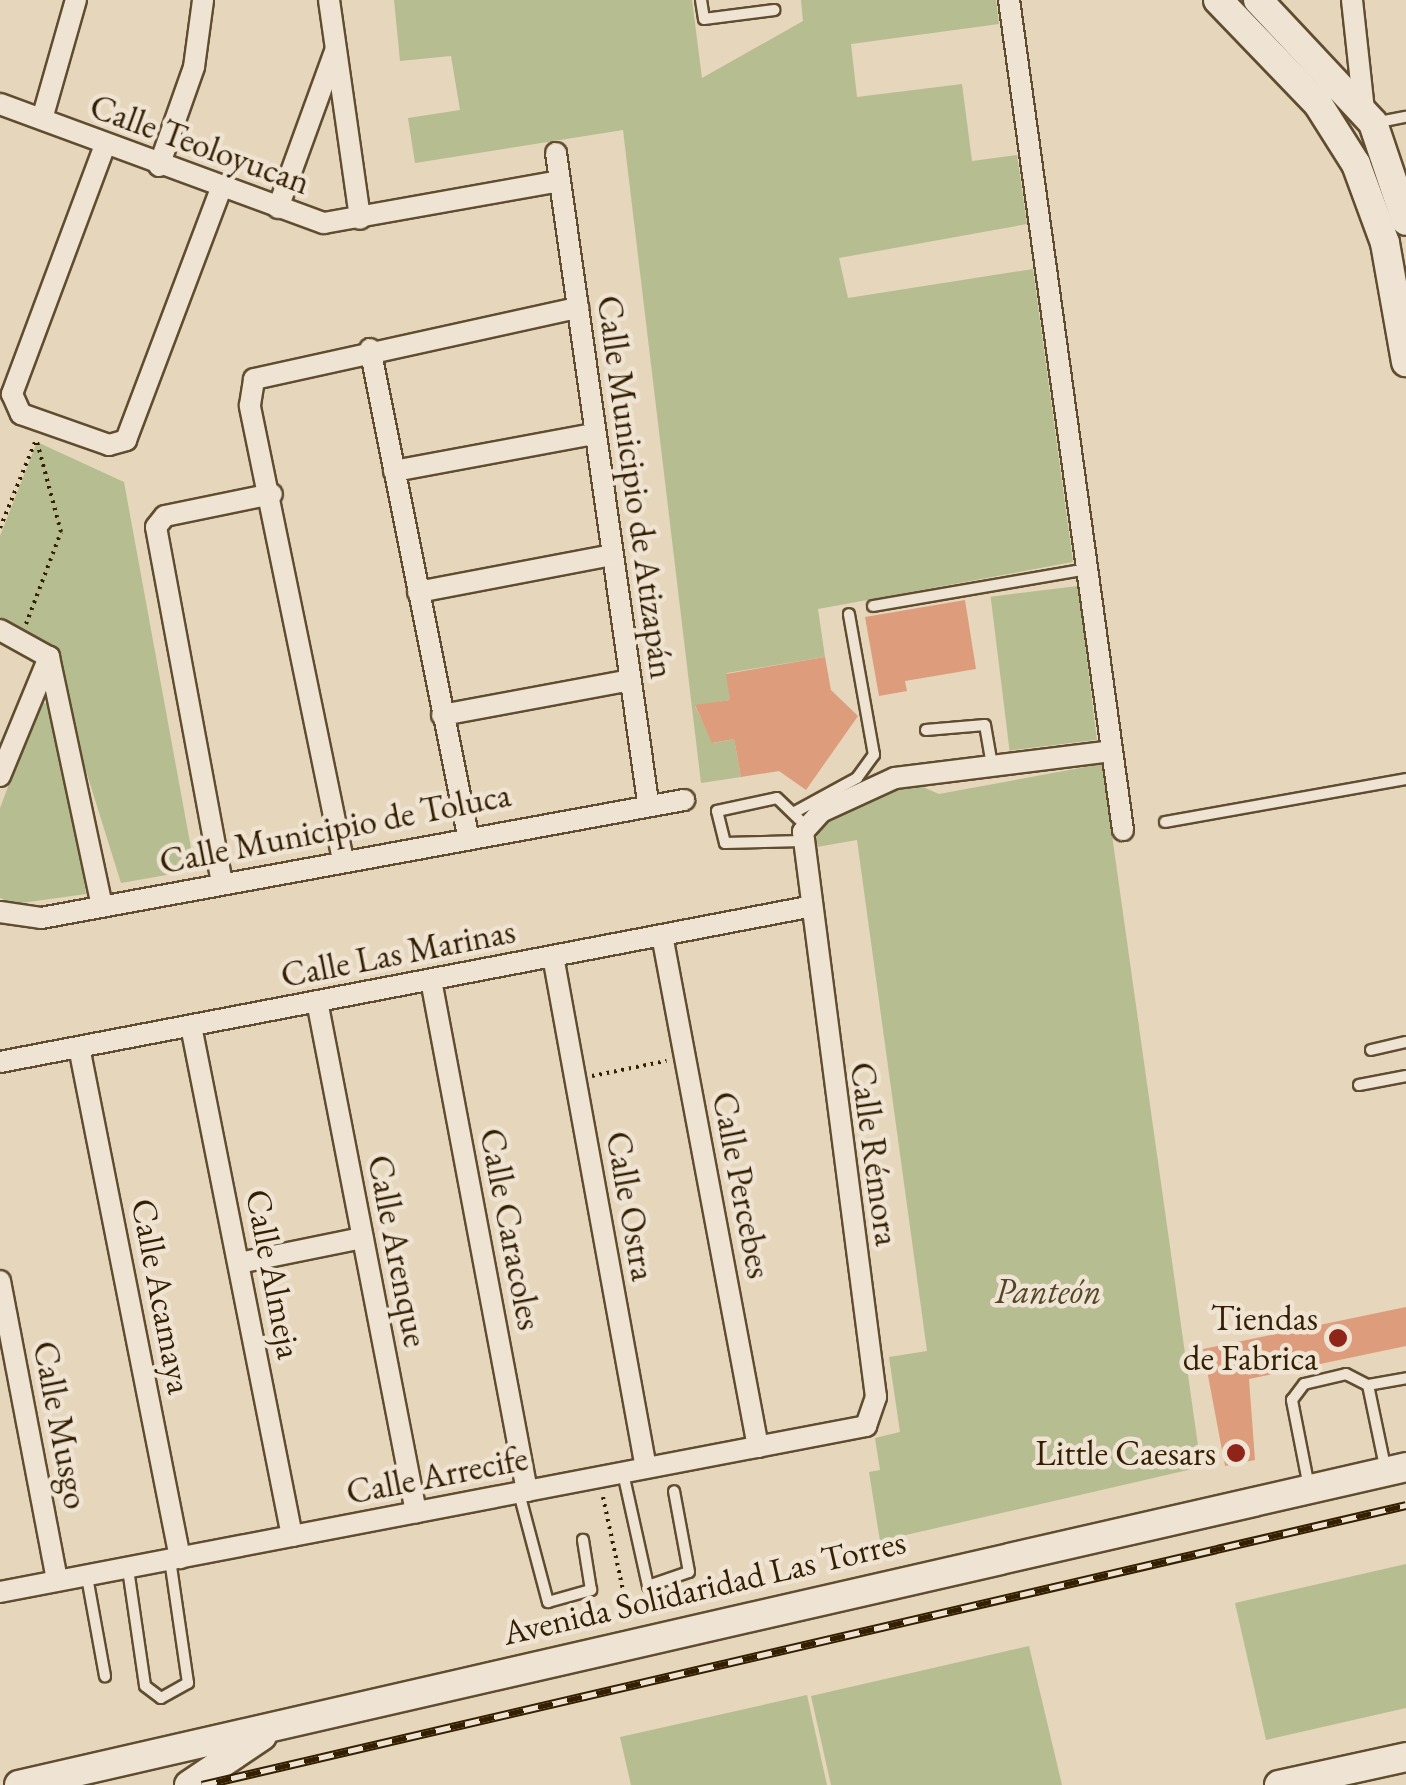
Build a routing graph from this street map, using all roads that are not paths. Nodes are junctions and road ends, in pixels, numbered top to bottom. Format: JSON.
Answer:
{"nodes":[{"id":1,"x":76,"y":0,"type":"edge"},
{"id":2,"x":203,"y":0,"type":"edge"},
{"id":3,"x":329,"y":0,"type":"edge"},
{"id":4,"x":702,"y":0,"type":"edge"},
{"id":5,"x":1009,"y":0,"type":"edge"},
{"id":6,"x":1218,"y":0,"type":"edge"},
{"id":7,"x":1258,"y":0,"type":"edge"},
{"id":8,"x":1352,"y":0,"type":"edge"},
{"id":9,"x":774,"y":10,"type":"dead end"},
{"id":10,"x":336,"y":49,"type":"junction"},
{"id":11,"x":0,"y":104,"type":"edge"},
{"id":12,"x":1406,"y":116,"type":"edge"},
{"id":13,"x":1368,"y":117,"type":"junction"},
{"id":14,"x":42,"y":119,"type":"junction"},
{"id":15,"x":105,"y":146,"type":"junction"},
{"id":16,"x":556,"y":153,"type":"dead end"},
{"id":17,"x":159,"y":166,"type":"junction"},
{"id":18,"x":559,"y":181,"type":"junction"},
{"id":19,"x":222,"y":188,"type":"junction"},
{"id":20,"x":278,"y":208,"type":"junction"},
{"id":21,"x":360,"y":219,"type":"junction"},
{"id":22,"x":1406,"y":221,"type":"edge"},
{"id":23,"x":578,"y":308,"type":"junction"},
{"id":24,"x":370,"y":349,"type":"junction"},
{"id":25,"x":1406,"y":362,"type":"edge"},
{"id":26,"x":594,"y":434,"type":"junction"},
{"id":27,"x":394,"y":471,"type":"junction"},
{"id":28,"x":272,"y":494,"type":"junction"},
{"id":29,"x":612,"y":555,"type":"junction"},
{"id":30,"x":1086,"y":569,"type":"junction"},
{"id":31,"x":418,"y":592,"type":"junction"},
{"id":32,"x":872,"y":606,"type":"dead end"},
{"id":33,"x":849,"y":614,"type":"dead end"},
{"id":34,"x":0,"y":630,"type":"edge"},
{"id":35,"x":50,"y":657,"type":"junction"},
{"id":36,"x":630,"y":680,"type":"junction"},
{"id":37,"x":442,"y":715,"type":"junction"},
{"id":38,"x":926,"y":730,"type":"dead end"},
{"id":39,"x":1111,"y":751,"type":"junction"},
{"id":40,"x":992,"y":765,"type":"junction"},
{"id":41,"x":0,"y":776,"type":"edge"},
{"id":42,"x":1406,"y":779,"type":"edge"},
{"id":43,"x":684,"y":800,"type":"dead end"},
{"id":44,"x":648,"y":802,"type":"junction"},
{"id":45,"x":1165,"y":822,"type":"dead end"},
{"id":46,"x":801,"y":827,"type":"junction"},
{"id":47,"x":1123,"y":830,"type":"dead end"},
{"id":48,"x":468,"y":836,"type":"junction"},
{"id":49,"x":343,"y":860,"type":"junction"},
{"id":50,"x":222,"y":883,"type":"junction"},
{"id":51,"x":102,"y":906,"type":"junction"},
{"id":52,"x":808,"y":907,"type":"junction"},
{"id":53,"x":0,"y":912,"type":"edge"},
{"id":54,"x":662,"y":935,"type":"junction"},
{"id":55,"x":553,"y":956,"type":"junction"},
{"id":56,"x":431,"y":980,"type":"junction"},
{"id":57,"x":317,"y":1002,"type":"junction"},
{"id":58,"x":191,"y":1026,"type":"junction"},
{"id":59,"x":1406,"y":1042,"type":"edge"},
{"id":60,"x":79,"y":1047,"type":"junction"},
{"id":61,"x":1371,"y":1050,"type":"dead end"},
{"id":62,"x":0,"y":1062,"type":"edge"},
{"id":63,"x":1406,"y":1076,"type":"edge"},
{"id":64,"x":1358,"y":1085,"type":"dead end"},
{"id":65,"x":362,"y":1238,"type":"junction"},
{"id":66,"x":239,"y":1264,"type":"junction"},
{"id":67,"x":0,"y":1281,"type":"edge"},
{"id":68,"x":1406,"y":1378,"type":"edge"},
{"id":69,"x":1368,"y":1385,"type":"junction"},
{"id":70,"x":877,"y":1410,"type":"joint"},
{"id":71,"x":758,"y":1447,"type":"junction"},
{"id":72,"x":646,"y":1468,"type":"junction"},
{"id":73,"x":1396,"y":1470,"type":"edge"},
{"id":74,"x":623,"y":1474,"type":"junction"},
{"id":75,"x":1309,"y":1489,"type":"junction"},
{"id":76,"x":674,"y":1491,"type":"dead end"},
{"id":77,"x":523,"y":1492,"type":"junction"},
{"id":78,"x":416,"y":1512,"type":"junction"},
{"id":79,"x":292,"y":1536,"type":"junction"},
{"id":80,"x":583,"y":1540,"type":"dead end"},
{"id":81,"x":175,"y":1559,"type":"junction"},
{"id":82,"x":128,"y":1569,"type":"junction"},
{"id":83,"x":86,"y":1576,"type":"junction"},
{"id":84,"x":57,"y":1582,"type":"junction"},
{"id":85,"x":0,"y":1592,"type":"edge"},
{"id":86,"x":106,"y":1676,"type":"dead end"},
{"id":87,"x":284,"y":1722,"type":"junction"},
{"id":88,"x":1406,"y":1757,"type":"edge"},
{"id":89,"x":19,"y":1785,"type":"edge"},
{"id":90,"x":189,"y":1785,"type":"edge"},
{"id":91,"x":1279,"y":1785,"type":"edge"}],
"edges":[{"from":1,"to":14,"type":"street"},
{"from":2,"to":17,"type":"street"},
{"from":3,"to":10,"type":"street"},
{"from":4,"to":9,"type":"lane"},
{"from":5,"to":30,"type":"street"},
{"from":6,"to":25,"type":"main road"},
{"from":7,"to":13,"type":"main road"},
{"from":8,"to":13,"type":"street"},
{"from":10,"to":20,"type":"street"},
{"from":10,"to":21,"type":"street"},
{"from":11,"to":14,"type":"street","name":"Calle Teoloyucan"},
{"from":12,"to":13,"type":"lane"},
{"from":13,"to":22,"type":"main road"},
{"from":14,"to":15,"type":"street","name":"Calle Teoloyucan"},
{"from":15,"to":17,"type":"street","name":"Calle Teoloyucan"},
{"from":15,"to":19,"type":"street"},
{"from":16,"to":18,"type":"street","name":"Calle Municipio de Atizapán"},
{"from":17,"to":19,"type":"street","name":"Calle Teoloyucan"},
{"from":18,"to":21,"type":"street","name":"Calle Teoloyucan"},
{"from":18,"to":23,"type":"street","name":"Calle Municipio de Atizapán"},
{"from":19,"to":20,"type":"street","name":"Calle Teoloyucan"},
{"from":20,"to":21,"type":"street","name":"Calle Teoloyucan"},
{"from":23,"to":24,"type":"street"},
{"from":23,"to":26,"type":"street","name":"Calle Municipio de Atizapán"},
{"from":24,"to":27,"type":"street"},
{"from":24,"to":28,"type":"street"},
{"from":26,"to":27,"type":"street"},
{"from":26,"to":29,"type":"street","name":"Calle Municipio de Atizapán"},
{"from":27,"to":31,"type":"street"},
{"from":28,"to":49,"type":"street"},
{"from":28,"to":50,"type":"street"},
{"from":29,"to":31,"type":"street"},
{"from":29,"to":36,"type":"street","name":"Calle Municipio de Atizapán"},
{"from":30,"to":32,"type":"lane"},
{"from":30,"to":39,"type":"street"},
{"from":31,"to":37,"type":"street"},
{"from":33,"to":46,"type":"lane"},
{"from":34,"to":35,"type":"street"},
{"from":35,"to":41,"type":"street"},
{"from":35,"to":51,"type":"street"},
{"from":36,"to":37,"type":"street"},
{"from":36,"to":44,"type":"street","name":"Calle Municipio de Atizapán"},
{"from":37,"to":48,"type":"street"},
{"from":38,"to":40,"type":"lane"},
{"from":39,"to":40,"type":"street"},
{"from":39,"to":47,"type":"street"},
{"from":40,"to":46,"type":"street"},
{"from":42,"to":45,"type":"lane"},
{"from":43,"to":44,"type":"street","name":"Calle Municipio de Toluca"},
{"from":44,"to":48,"type":"street","name":"Calle Municipio de Toluca"},
{"from":46,"to":46,"type":"lane"},
{"from":46,"to":52,"type":"street","name":"Calle Rémora"},
{"from":48,"to":49,"type":"street","name":"Calle Municipio de Toluca"},
{"from":49,"to":50,"type":"street","name":"Calle Municipio de Toluca"},
{"from":50,"to":51,"type":"street","name":"Calle Municipio de Toluca"},
{"from":51,"to":53,"type":"street","name":"Calle Municipio de Toluca"},
{"from":52,"to":54,"type":"street","name":"Calle Las Marinas"},
{"from":52,"to":70,"type":"street","name":"Calle Rémora"},
{"from":54,"to":55,"type":"street","name":"Calle Las Marinas"},
{"from":54,"to":71,"type":"street","name":"Calle Percebes"},
{"from":55,"to":56,"type":"street","name":"Calle Las Marinas"},
{"from":55,"to":72,"type":"street","name":"Calle Ostra"},
{"from":56,"to":57,"type":"street","name":"Calle Las Marinas"},
{"from":56,"to":77,"type":"street","name":"Calle Caracoles"},
{"from":57,"to":58,"type":"street","name":"Calle Las Marinas"},
{"from":57,"to":65,"type":"street","name":"Calle Arenque"},
{"from":58,"to":60,"type":"street","name":"Calle Las Marinas"},
{"from":58,"to":66,"type":"street","name":"Calle Almeja"},
{"from":59,"to":61,"type":"lane"},
{"from":60,"to":62,"type":"street","name":"Calle Las Marinas"},
{"from":60,"to":81,"type":"street","name":"Calle Acamaya"},
{"from":63,"to":64,"type":"lane"},
{"from":65,"to":66,"type":"street"},
{"from":65,"to":78,"type":"street","name":"Calle Arenque"},
{"from":66,"to":79,"type":"street","name":"Calle Almeja"},
{"from":67,"to":84,"type":"street","name":"Calle Musgo"},
{"from":68,"to":69,"type":"lane"},
{"from":69,"to":73,"type":"lane"},
{"from":69,"to":75,"type":"lane"},
{"from":70,"to":71,"type":"street","name":"Calle Arrecife"},
{"from":71,"to":72,"type":"street","name":"Calle Arrecife"},
{"from":72,"to":74,"type":"street","name":"Calle Arrecife"},
{"from":73,"to":75,"type":"main road","name":"Avenida Solidaridad Las Torres"},
{"from":74,"to":76,"type":"lane"},
{"from":74,"to":77,"type":"street","name":"Calle Arrecife"},
{"from":75,"to":87,"type":"main road","name":"Avenida Solidaridad Las Torres"},
{"from":77,"to":78,"type":"street","name":"Calle Arrecife"},
{"from":77,"to":80,"type":"lane"},
{"from":78,"to":79,"type":"street","name":"Calle Arrecife"},
{"from":79,"to":81,"type":"street","name":"Calle Arrecife"},
{"from":81,"to":82,"type":"street","name":"Calle Arrecife"},
{"from":81,"to":82,"type":"lane"},
{"from":82,"to":83,"type":"street","name":"Calle Arrecife"},
{"from":83,"to":84,"type":"street","name":"Calle Arrecife"},
{"from":83,"to":86,"type":"lane"},
{"from":84,"to":85,"type":"street","name":"Calle Arrecife"},
{"from":87,"to":89,"type":"main road","name":"Avenida Solidaridad Las Torres"},
{"from":87,"to":90,"type":"main road"},
{"from":88,"to":91,"type":"main road"}]}
